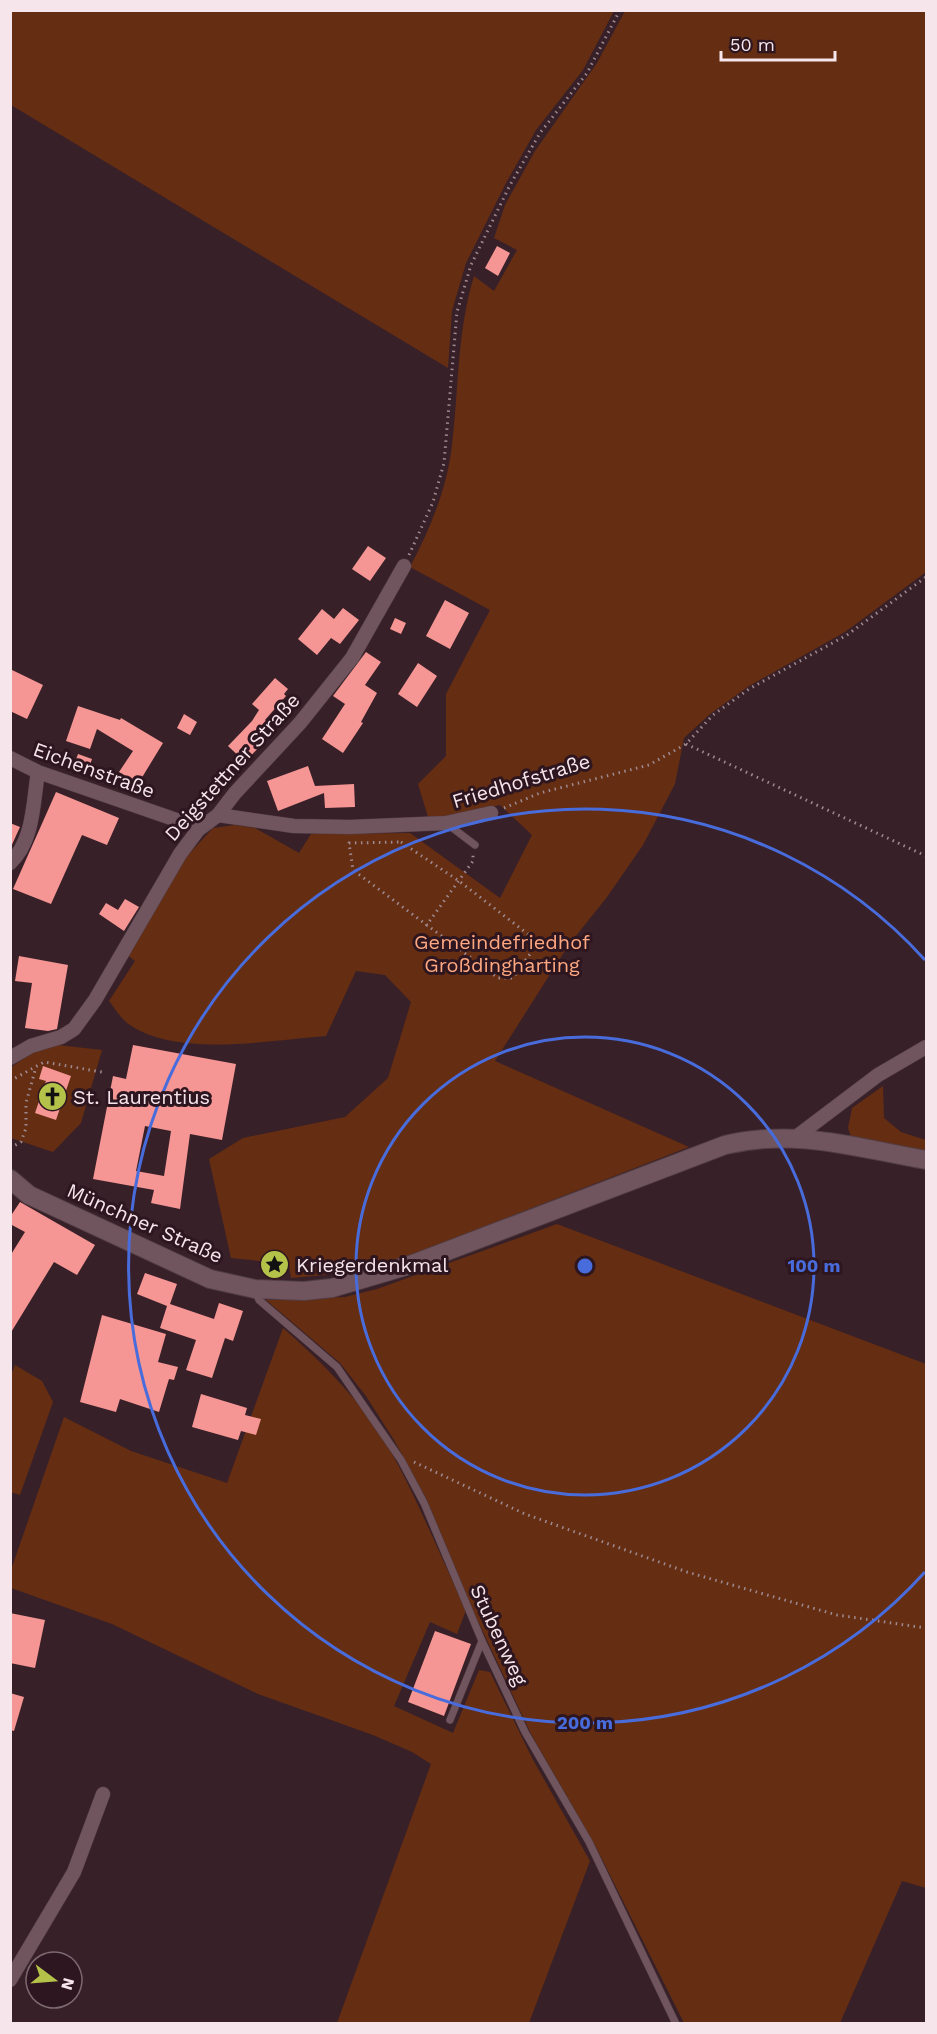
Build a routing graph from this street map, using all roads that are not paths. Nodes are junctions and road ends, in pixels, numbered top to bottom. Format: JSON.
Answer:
{"nodes":[{"id":1,"x":404,"y":566,"type":"road end"},
{"id":2,"x":10,"y":758,"type":"edge"},
{"id":3,"x":38,"y":772,"type":"junction"},
{"id":4,"x":491,"y":813,"type":"road end"},
{"id":5,"x":218,"y":815,"type":"junction"},
{"id":6,"x":446,"y":824,"type":"junction"},
{"id":7,"x":198,"y":830,"type":"junction"},
{"id":8,"x":475,"y":845,"type":"road end"},
{"id":9,"x":10,"y":863,"type":"edge"},
{"id":10,"x":927,"y":1047,"type":"edge"},
{"id":11,"x":10,"y":1058,"type":"edge"},
{"id":12,"x":796,"y":1137,"type":"junction"},
{"id":13,"x":927,"y":1160,"type":"edge"},
{"id":14,"x":11,"y":1181,"type":"edge"},
{"id":15,"x":255,"y":1289,"type":"junction"},
{"id":16,"x":482,"y":1641,"type":"junction"},
{"id":17,"x":450,"y":1720,"type":"dead end"},
{"id":18,"x":103,"y":1794,"type":"dead end"},
{"id":19,"x":10,"y":1980,"type":"edge"},
{"id":20,"x":676,"y":2024,"type":"edge"}],
"edges":[{"from":1,"to":5,"type":"street","name":"Deigstettner Straße"},
{"from":2,"to":3,"type":"street","name":"Eichenstraße"},
{"from":3,"to":7,"type":"street","name":"Eichenstraße"},
{"from":3,"to":9,"type":"street"},
{"from":4,"to":6,"type":"street","name":"Friedhofstraße"},
{"from":5,"to":6,"type":"street","name":"Friedhofstraße"},
{"from":5,"to":7,"type":"street","name":"Deigstettner Straße"},
{"from":6,"to":8,"type":"lane"},
{"from":7,"to":11,"type":"street","name":"Deigstettner Straße"},
{"from":10,"to":12,"type":"street"},
{"from":12,"to":13,"type":"street","name":"Münchner Straße"},
{"from":12,"to":15,"type":"street","name":"Münchner Straße"},
{"from":14,"to":15,"type":"street","name":"Münchner Straße"},
{"from":15,"to":16,"type":"lane","name":"Stubenweg"},
{"from":16,"to":17,"type":"lane"},
{"from":16,"to":20,"type":"lane","name":"Stubenweg"},
{"from":18,"to":19,"type":"street"}]}
